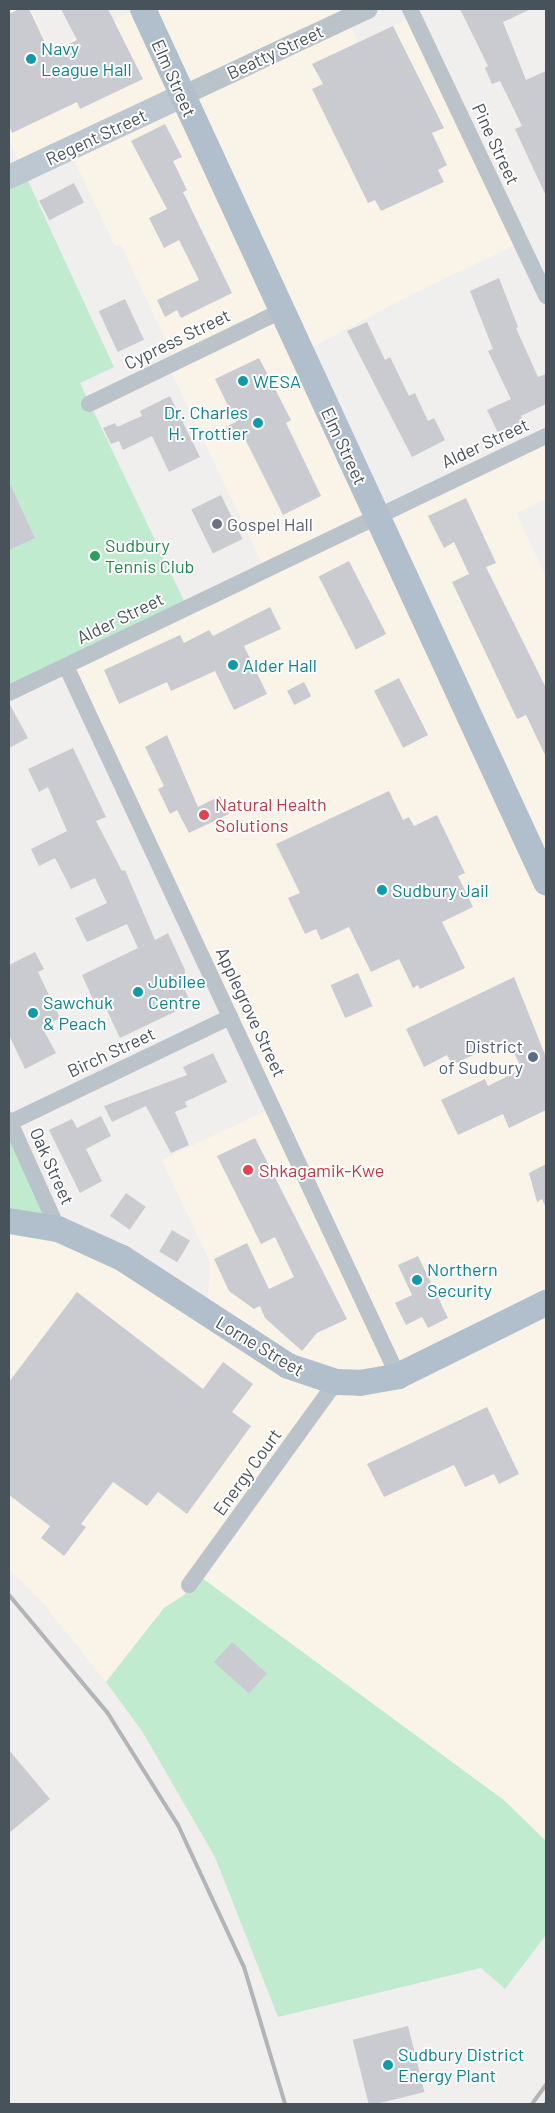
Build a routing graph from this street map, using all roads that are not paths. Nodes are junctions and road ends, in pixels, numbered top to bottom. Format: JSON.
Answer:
{"nodes":[{"id":1,"x":143,"y":9,"type":"edge"},
{"id":2,"x":367,"y":9,"type":"edge"},
{"id":3,"x":410,"y":9,"type":"edge"},
{"id":4,"x":182,"y":96,"type":"junction"},
{"id":5,"x":9,"y":177,"type":"edge"},
{"id":6,"x":546,"y":296,"type":"edge"},
{"id":7,"x":281,"y":311,"type":"junction"},
{"id":8,"x":89,"y":404,"type":"dead end"},
{"id":9,"x":546,"y":436,"type":"edge"},
{"id":10,"x":376,"y":516,"type":"junction"},
{"id":11,"x":66,"y":666,"type":"junction"},
{"id":12,"x":9,"y":693,"type":"edge"},
{"id":13,"x":545,"y":878,"type":"edge"},
{"id":14,"x":230,"y":1017,"type":"junction"},
{"id":15,"x":9,"y":1122,"type":"edge"},
{"id":16,"x":9,"y":1221,"type":"edge"},
{"id":17,"x":58,"y":1229,"type":"junction"},
{"id":18,"x":546,"y":1302,"type":"edge"},
{"id":19,"x":398,"y":1376,"type":"junction"},
{"id":20,"x":336,"y":1382,"type":"junction"},
{"id":21,"x":189,"y":1585,"type":"dead end"}],
"edges":[{"from":1,"to":4,"type":"main road","name":"Elm Street"},
{"from":2,"to":4,"type":"street","name":"Beatty Street"},
{"from":3,"to":6,"type":"street","name":"Pine Street"},
{"from":4,"to":5,"type":"main road","name":"Regent Street"},
{"from":4,"to":7,"type":"main road","name":"Elm Street"},
{"from":7,"to":8,"type":"street","name":"Cypress Street"},
{"from":7,"to":10,"type":"main road","name":"Elm Street"},
{"from":9,"to":10,"type":"street","name":"Alder Street"},
{"from":10,"to":11,"type":"street","name":"Alder Street"},
{"from":10,"to":13,"type":"main road","name":"Elm Street"},
{"from":11,"to":12,"type":"street","name":"Alder Street"},
{"from":11,"to":14,"type":"street","name":"Applegrove Street"},
{"from":14,"to":15,"type":"street","name":"Birch Street"},
{"from":14,"to":19,"type":"street","name":"Applegrove Street"},
{"from":15,"to":17,"type":"street","name":"Oak Street"},
{"from":16,"to":17,"type":"main road","name":"Lorne Street"},
{"from":17,"to":20,"type":"main road","name":"Lorne Street"},
{"from":18,"to":19,"type":"main road","name":"Lorne Street"},
{"from":19,"to":20,"type":"main road","name":"Lorne Street"},
{"from":20,"to":21,"type":"street","name":"Energy Court"}]}
